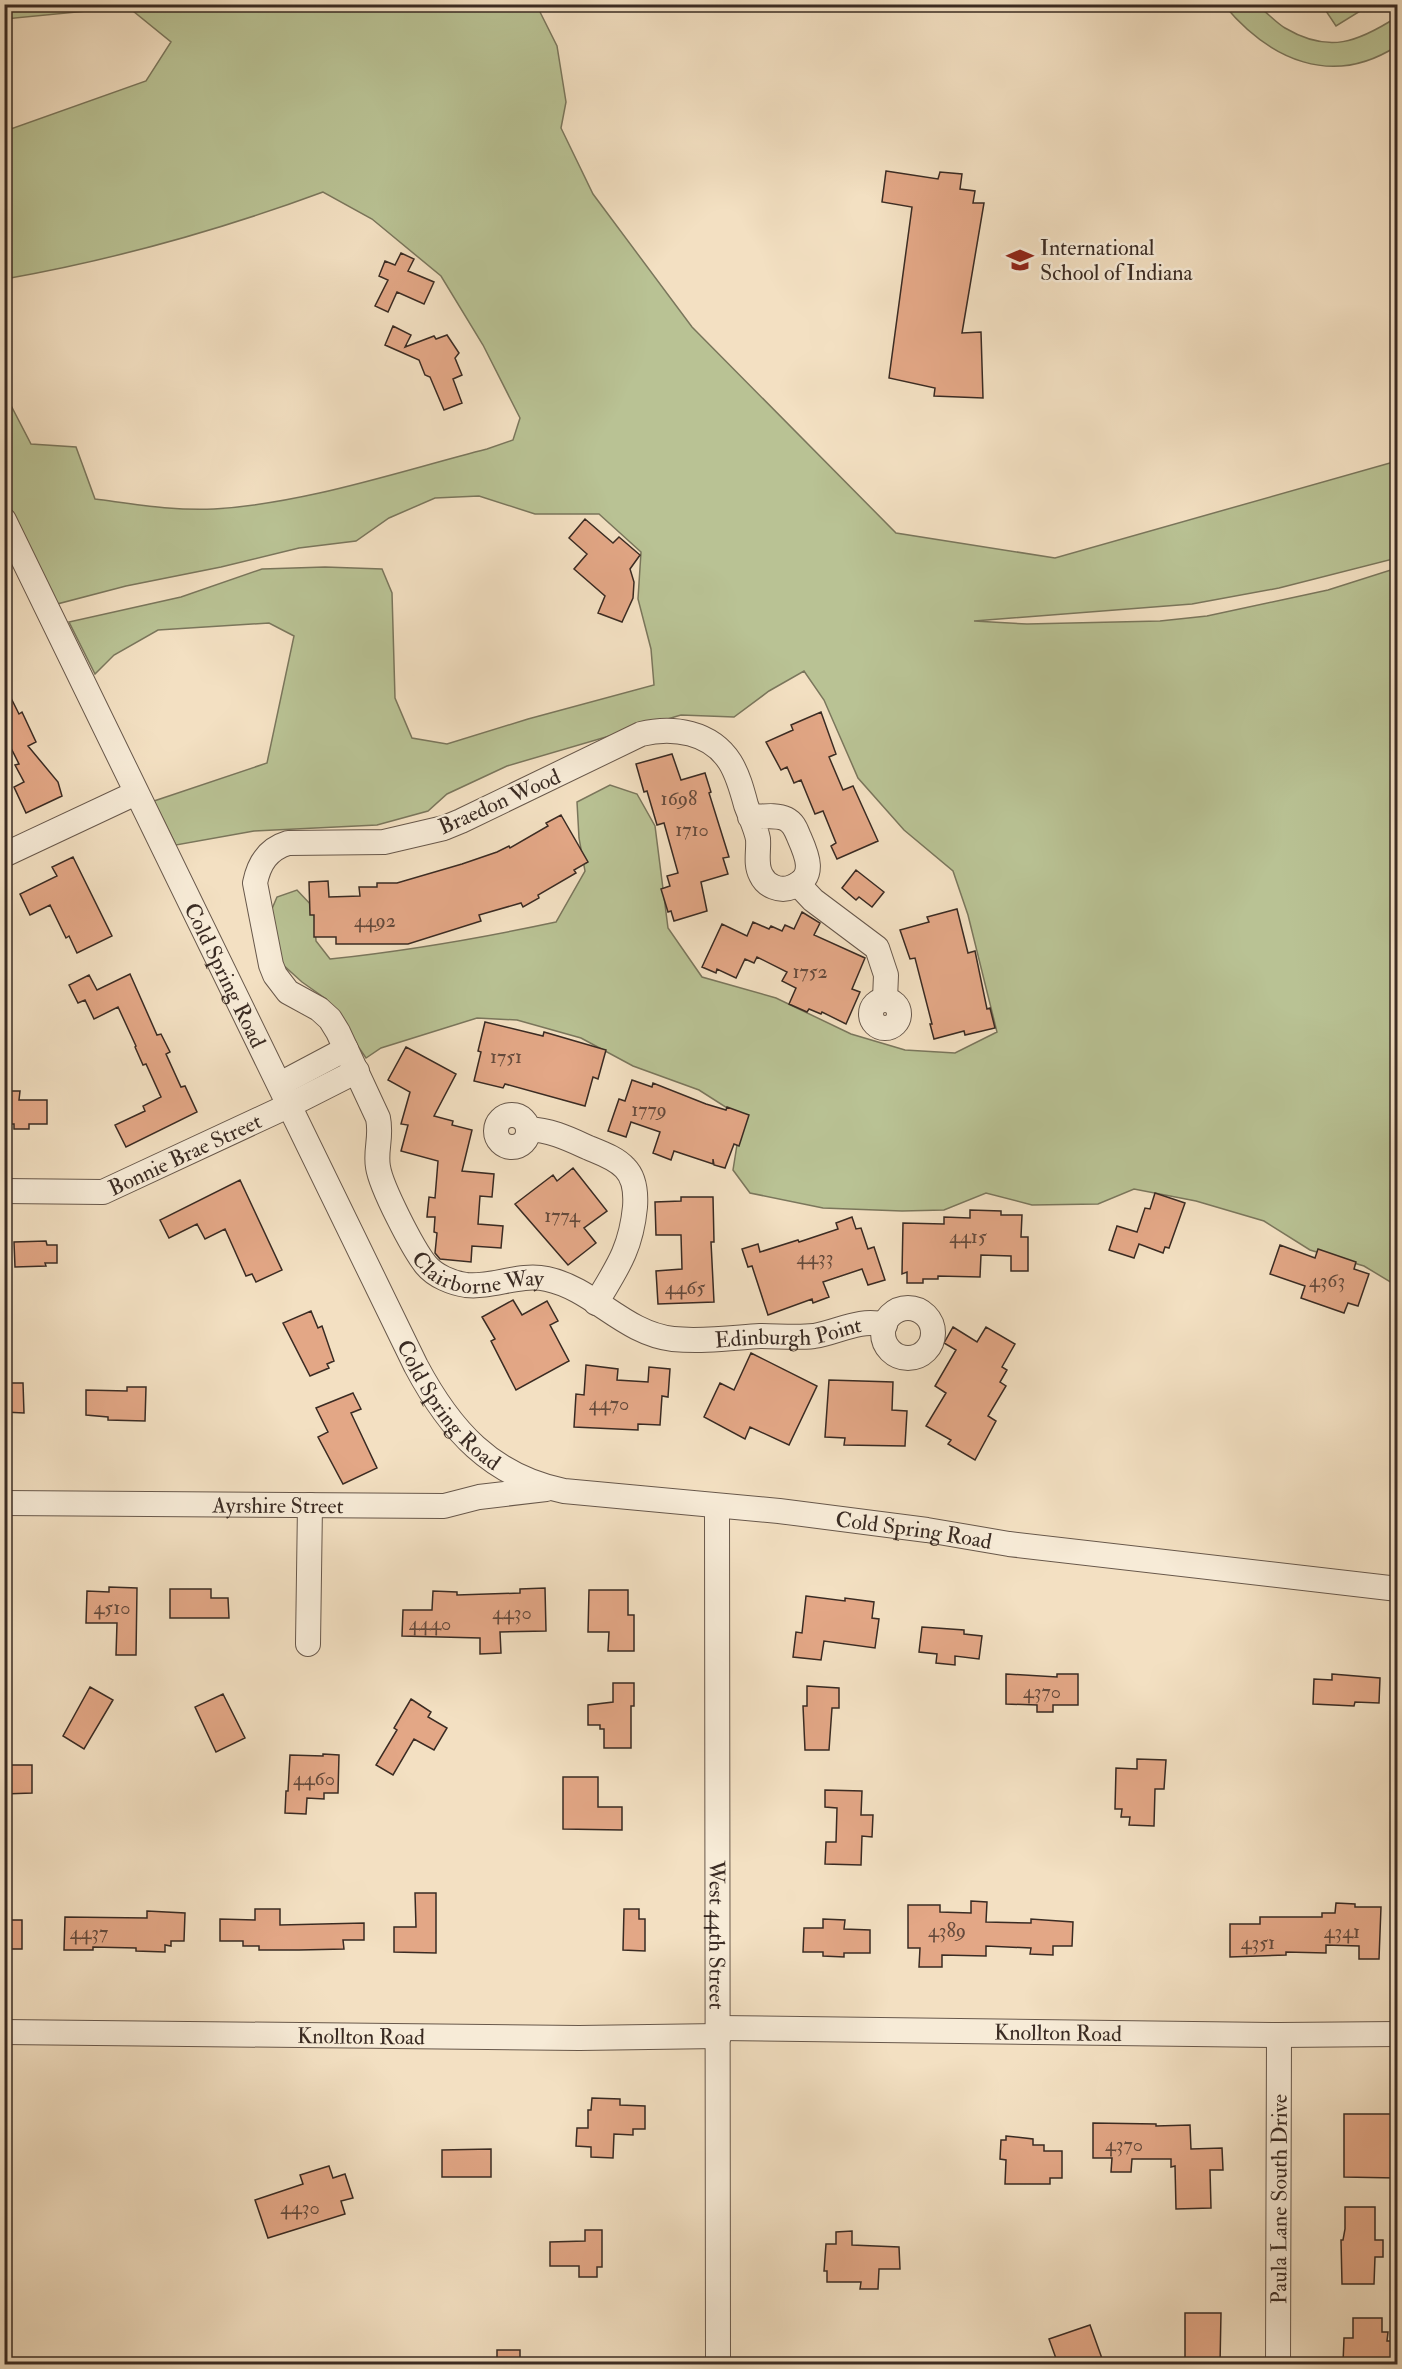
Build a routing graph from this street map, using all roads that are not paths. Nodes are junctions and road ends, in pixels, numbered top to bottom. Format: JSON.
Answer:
{"nodes":[{"id":1,"x":4,"y":520,"type":"edge"},
{"id":2,"x":136,"y":793,"type":"junction"},
{"id":3,"x":750,"y":817,"type":"junction"},
{"id":4,"x":4,"y":855,"type":"edge"},
{"id":5,"x":798,"y":884,"type":"junction"},
{"id":6,"x":885,"y":999,"type":"dead end"},
{"id":7,"x":346,"y":1049,"type":"junction"},
{"id":8,"x":357,"y":1071,"type":"junction"},
{"id":9,"x":285,"y":1095,"type":"junction"},
{"id":10,"x":528,"y":1129,"type":"dead end"},
{"id":11,"x":4,"y":1191,"type":"edge"},
{"id":12,"x":596,"y":1303,"type":"junction"},
{"id":13,"x":885,"y":1325,"type":"dead end"},
{"id":14,"x":688,"y":1340,"type":"joint"},
{"id":15,"x":551,"y":1488,"type":"junction"},
{"id":16,"x":4,"y":1503,"type":"edge"},
{"id":17,"x":310,"y":1505,"type":"junction"},
{"id":18,"x":717,"y":1506,"type":"junction"},
{"id":19,"x":1398,"y":1589,"type":"edge"},
{"id":20,"x":308,"y":1644,"type":"dead end"},
{"id":21,"x":4,"y":2032,"type":"edge"},
{"id":22,"x":719,"y":2032,"type":"junction"},
{"id":23,"x":1398,"y":2034,"type":"edge"},
{"id":24,"x":1280,"y":2035,"type":"junction"},
{"id":25,"x":718,"y":2364,"type":"edge"},
{"id":26,"x":1278,"y":2364,"type":"edge"}],
"edges":[{"from":1,"to":2,"type":"street","name":"Cold Spring Road"},
{"from":2,"to":4,"type":"street"},
{"from":2,"to":9,"type":"street","name":"Cold Spring Road"},
{"from":3,"to":5,"type":"street"},
{"from":3,"to":5,"type":"street"},
{"from":3,"to":7,"type":"street","name":"Braedon Wood"},
{"from":5,"to":6,"type":"street"},
{"from":7,"to":8,"type":"street","name":"Braedon Wood"},
{"from":7,"to":9,"type":"street"},
{"from":8,"to":9,"type":"street"},
{"from":8,"to":12,"type":"street","name":"Clairborne Way"},
{"from":9,"to":11,"type":"street","name":"Bonnie Brae Street"},
{"from":9,"to":15,"type":"street","name":"Cold Spring Road"},
{"from":10,"to":12,"type":"street"},
{"from":12,"to":14,"type":"street","name":"Clairborne Way"},
{"from":13,"to":14,"type":"street","name":"Edinburgh Point"},
{"from":15,"to":17,"type":"street","name":"Ayrshire Street"},
{"from":15,"to":18,"type":"street","name":"Cold Spring Road"},
{"from":16,"to":17,"type":"street","name":"Ayrshire Street"},
{"from":17,"to":20,"type":"street"},
{"from":18,"to":19,"type":"street","name":"Cold Spring Road"},
{"from":18,"to":22,"type":"street","name":"West 44th Street"},
{"from":21,"to":22,"type":"street","name":"Knollton Road"},
{"from":22,"to":24,"type":"street","name":"Knollton Road"},
{"from":22,"to":25,"type":"street","name":"West 44th Street"},
{"from":23,"to":24,"type":"street","name":"Knollton Road"},
{"from":24,"to":26,"type":"street","name":"Paula Lane South Drive"}]}
